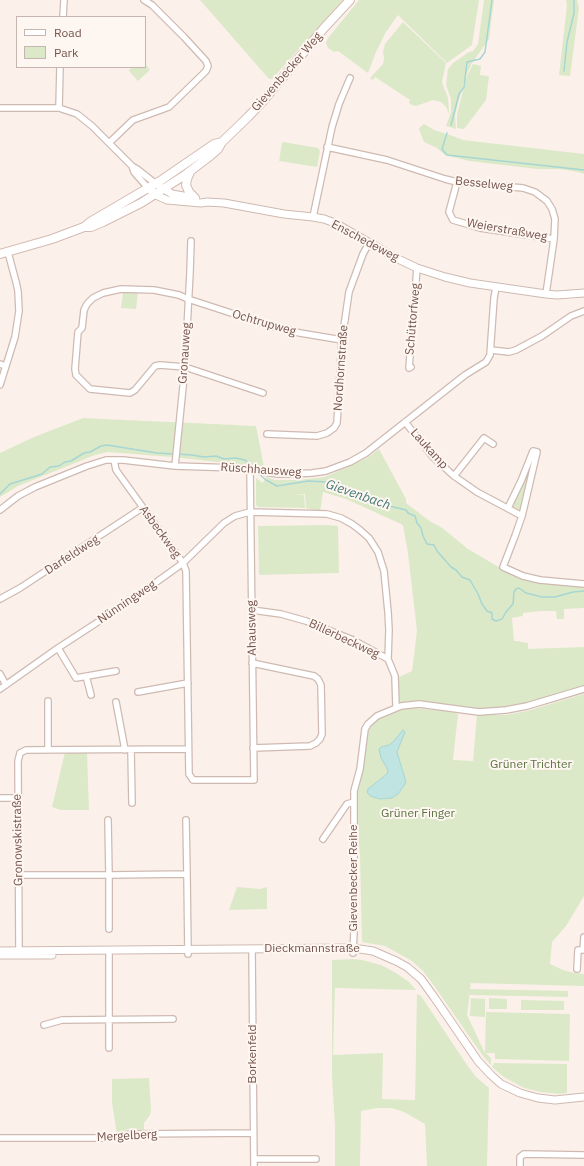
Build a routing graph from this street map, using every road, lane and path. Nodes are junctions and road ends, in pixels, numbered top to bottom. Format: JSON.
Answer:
{"nodes":[{"id":1,"x":64,"y":0,"type":"edge"},
{"id":2,"x":144,"y":0,"type":"edge"},
{"id":3,"x":350,"y":0,"type":"edge"},
{"id":4,"x":63,"y":16,"type":"edge"},
{"id":5,"x":60,"y":68,"type":"edge"},
{"id":6,"x":350,"y":78,"type":"dead end"},
{"id":7,"x":0,"y":108,"type":"edge"},
{"id":8,"x":59,"y":108,"type":"junction"},
{"id":9,"x":222,"y":142,"type":"junction"},
{"id":10,"x":109,"y":143,"type":"junction"},
{"id":11,"x":327,"y":147,"type":"junction"},
{"id":12,"x":132,"y":166,"type":"junction"},
{"id":13,"x":190,"y":171,"type":"junction"},
{"id":14,"x":457,"y":182,"type":"junction"},
{"id":15,"x":152,"y":186,"type":"junction"},
{"id":16,"x":164,"y":190,"type":"junction"},
{"id":17,"x":155,"y":195,"type":"junction"},
{"id":18,"x":195,"y":198,"type":"junction"},
{"id":19,"x":207,"y":202,"type":"junction"},
{"id":20,"x":313,"y":217,"type":"junction"},
{"id":21,"x":84,"y":227,"type":"junction"},
{"id":22,"x":554,"y":239,"type":"junction"},
{"id":23,"x":191,"y":241,"type":"dead end"},
{"id":24,"x":369,"y":243,"type":"junction"},
{"id":25,"x":4,"y":253,"type":"edge"},
{"id":26,"x":417,"y":268,"type":"junction"},
{"id":27,"x":496,"y":287,"type":"junction"},
{"id":28,"x":584,"y":293,"type":"edge"},
{"id":29,"x":546,"y":294,"type":"junction"},
{"id":30,"x":188,"y":300,"type":"junction"},
{"id":31,"x":584,"y":311,"type":"edge"},
{"id":32,"x":342,"y":340,"type":"junction"},
{"id":33,"x":491,"y":350,"type":"junction"},
{"id":34,"x":3,"y":365,"type":"edge"},
{"id":35,"x":185,"y":367,"type":"junction"},
{"id":36,"x":411,"y":367,"type":"dead end"},
{"id":37,"x":0,"y":385,"type":"edge"},
{"id":38,"x":263,"y":393,"type":"dead end"},
{"id":39,"x":405,"y":422,"type":"junction"},
{"id":40,"x":267,"y":434,"type":"dead end"},
{"id":41,"x":493,"y":444,"type":"dead end"},
{"id":42,"x":114,"y":460,"type":"junction"},
{"id":43,"x":175,"y":466,"type":"junction"},
{"id":44,"x":250,"y":470,"type":"junction"},
{"id":45,"x":454,"y":476,"type":"junction"},
{"id":46,"x":142,"y":508,"type":"junction"},
{"id":47,"x":508,"y":508,"type":"junction"},
{"id":48,"x":0,"y":510,"type":"edge"},
{"id":49,"x":250,"y":512,"type":"junction"},
{"id":50,"x":522,"y":516,"type":"junction"},
{"id":51,"x":183,"y":563,"type":"junction"},
{"id":52,"x":584,"y":584,"type":"edge"},
{"id":53,"x":0,"y":599,"type":"edge"},
{"id":54,"x":252,"y":610,"type":"junction"},
{"id":55,"x":58,"y":648,"type":"junction"},
{"id":56,"x":388,"y":659,"type":"junction"},
{"id":57,"x":252,"y":663,"type":"junction"},
{"id":58,"x":116,"y":671,"type":"dead end"},
{"id":59,"x":0,"y":674,"type":"edge"},
{"id":60,"x":86,"y":676,"type":"junction"},
{"id":61,"x":188,"y":683,"type":"junction"},
{"id":62,"x":6,"y":685,"type":"junction"},
{"id":63,"x":584,"y":689,"type":"edge"},
{"id":64,"x":0,"y":690,"type":"edge"},
{"id":65,"x":138,"y":692,"type":"dead end"},
{"id":66,"x":91,"y":695,"type":"dead end"},
{"id":67,"x":48,"y":701,"type":"dead end"},
{"id":68,"x":116,"y":702,"type":"dead end"},
{"id":69,"x":396,"y":707,"type":"junction"},
{"id":70,"x":254,"y":748,"type":"junction"},
{"id":71,"x":188,"y":749,"type":"junction"},
{"id":72,"x":48,"y":750,"type":"junction"},
{"id":73,"x":128,"y":750,"type":"junction"},
{"id":74,"x":247,"y":780,"type":"joint"},
{"id":75,"x":0,"y":798,"type":"edge"},
{"id":76,"x":18,"y":798,"type":"junction"},
{"id":77,"x":354,"y":802,"type":"junction"},
{"id":78,"x":132,"y":803,"type":"dead end"},
{"id":79,"x":108,"y":820,"type":"dead end"},
{"id":80,"x":186,"y":820,"type":"dead end"},
{"id":81,"x":323,"y":839,"type":"dead end"},
{"id":82,"x":187,"y":874,"type":"junction"},
{"id":83,"x":19,"y":875,"type":"junction"},
{"id":84,"x":109,"y":875,"type":"junction"},
{"id":85,"x":109,"y":929,"type":"dead end"},
{"id":86,"x":584,"y":937,"type":"edge"},
{"id":87,"x":0,"y":951,"type":"edge"},
{"id":88,"x":252,"y":951,"type":"junction"},
{"id":89,"x":353,"y":951,"type":"junction"},
{"id":90,"x":109,"y":952,"type":"junction"},
{"id":91,"x":188,"y":952,"type":"junction"},
{"id":92,"x":19,"y":953,"type":"junction"},
{"id":93,"x":0,"y":956,"type":"edge"},
{"id":94,"x":577,"y":969,"type":"dead end"},
{"id":95,"x":173,"y":1019,"type":"dead end"},
{"id":96,"x":110,"y":1020,"type":"junction"},
{"id":97,"x":44,"y":1025,"type":"dead end"},
{"id":98,"x":109,"y":1048,"type":"dead end"},
{"id":99,"x":584,"y":1097,"type":"edge"},
{"id":100,"x":584,"y":1102,"type":"edge"},
{"id":101,"x":253,"y":1133,"type":"junction"},
{"id":102,"x":0,"y":1138,"type":"edge"},
{"id":103,"x":584,"y":1155,"type":"edge"},
{"id":104,"x":254,"y":1159,"type":"junction"},
{"id":105,"x":316,"y":1159,"type":"dead end"},
{"id":106,"x":254,"y":1166,"type":"edge"},
{"id":107,"x":520,"y":1166,"type":"edge"}],
"edges":[{"from":1,"to":4,"type":"street"},
{"from":2,"to":10,"type":"street"},
{"from":3,"to":9,"type":"main road","name":"Gievenbecker Weg"},
{"from":5,"to":8,"type":"street"},
{"from":6,"to":11,"type":"street"},
{"from":7,"to":8,"type":"street"},
{"from":8,"to":10,"type":"street"},
{"from":9,"to":13,"type":"main road","name":"Gievenbecker Weg"},
{"from":9,"to":15,"type":"main road","name":"Gievenbecker Weg"},
{"from":10,"to":12,"type":"street"},
{"from":11,"to":14,"type":"street","name":"Besselweg"},
{"from":11,"to":20,"type":"street"},
{"from":12,"to":15,"type":"street"},
{"from":12,"to":15,"type":"street"},
{"from":13,"to":16,"type":"main road","name":"Gievenbecker Weg"},
{"from":13,"to":18,"type":"main road"},
{"from":14,"to":22,"type":"street","name":"Besselweg"},
{"from":14,"to":22,"type":"street","name":"Weierstraßweg"},
{"from":15,"to":16,"type":"street","name":"Enschedeweg"},
{"from":15,"to":17,"type":"street","name":"Enschedeweg"},
{"from":15,"to":21,"type":"main road","name":"Gievenbecker Weg"},
{"from":16,"to":17,"type":"main road","name":"Gievenbecker Weg"},
{"from":16,"to":18,"type":"street","name":"Enschedeweg"},
{"from":17,"to":19,"type":"street","name":"Enschedeweg"},
{"from":17,"to":21,"type":"main road","name":"Gievenbecker Weg"},
{"from":18,"to":19,"type":"street","name":"Enschedeweg"},
{"from":19,"to":20,"type":"street","name":"Enschedeweg"},
{"from":20,"to":24,"type":"street","name":"Enschedeweg"},
{"from":21,"to":25,"type":"main road"},
{"from":22,"to":29,"type":"street","name":"Besselweg"},
{"from":23,"to":30,"type":"street","name":"Gronauweg"},
{"from":24,"to":26,"type":"street","name":"Enschedeweg"},
{"from":24,"to":32,"type":"street","name":"Nordhornstraße"},
{"from":25,"to":34,"type":"street"},
{"from":26,"to":27,"type":"street","name":"Enschedeweg"},
{"from":26,"to":36,"type":"street","name":"Schüttorfweg"},
{"from":27,"to":29,"type":"street","name":"Enschedeweg"},
{"from":27,"to":33,"type":"street"},
{"from":28,"to":29,"type":"street","name":"Enschedeweg"},
{"from":30,"to":32,"type":"street","name":"Ochtrupweg"},
{"from":30,"to":35,"type":"street","name":"Gronauweg"},
{"from":30,"to":35,"type":"street","name":"Ochtrupweg"},
{"from":31,"to":33,"type":"street"},
{"from":32,"to":40,"type":"street","name":"Nordhornstraße"},
{"from":33,"to":39,"type":"street","name":"Rüschhausweg"},
{"from":34,"to":37,"type":"street"},
{"from":35,"to":38,"type":"street"},
{"from":35,"to":43,"type":"street","name":"Gronauweg"},
{"from":39,"to":44,"type":"street","name":"Rüschhausweg"},
{"from":39,"to":45,"type":"street","name":"Laukamp"},
{"from":41,"to":45,"type":"street","name":"Laukamp"},
{"from":42,"to":43,"type":"street","name":"Rüschhausweg"},
{"from":42,"to":46,"type":"street","name":"Asbeckweg"},
{"from":42,"to":48,"type":"street","name":"Rüschhausweg"},
{"from":43,"to":44,"type":"street","name":"Rüschhausweg"},
{"from":44,"to":49,"type":"street","name":"Ahausweg"},
{"from":45,"to":47,"type":"street","name":"Laukamp"},
{"from":46,"to":51,"type":"street","name":"Asbeckweg"},
{"from":46,"to":53,"type":"street","name":"Darfeldweg"},
{"from":47,"to":50,"type":"street","name":"Laukamp"},
{"from":47,"to":50,"type":"street"},
{"from":49,"to":51,"type":"street","name":"Nünningweg"},
{"from":49,"to":54,"type":"street","name":"Ahausweg"},
{"from":49,"to":56,"type":"street"},
{"from":50,"to":52,"type":"street"},
{"from":51,"to":55,"type":"street","name":"Nünningweg"},
{"from":51,"to":61,"type":"street","name":"Asbeckweg"},
{"from":54,"to":56,"type":"street","name":"Billerbeckweg"},
{"from":54,"to":57,"type":"street","name":"Ahausweg"},
{"from":55,"to":60,"type":"street"},
{"from":55,"to":62,"type":"street","name":"Nünningweg"},
{"from":56,"to":69,"type":"street","name":"Billerbeckweg"},
{"from":57,"to":70,"type":"street","name":"Ahausweg"},
{"from":57,"to":70,"type":"street"},
{"from":58,"to":60,"type":"street"},
{"from":59,"to":62,"type":"street"},
{"from":60,"to":66,"type":"street"},
{"from":61,"to":65,"type":"street"},
{"from":61,"to":71,"type":"street","name":"Asbeckweg"},
{"from":62,"to":64,"type":"street","name":"Nünningweg"},
{"from":63,"to":69,"type":"street","name":"Gievenbecker Reihe"},
{"from":67,"to":72,"type":"street"},
{"from":68,"to":73,"type":"street"},
{"from":69,"to":77,"type":"street","name":"Gievenbecker Reihe"},
{"from":70,"to":74,"type":"street","name":"Ahausweg"},
{"from":71,"to":73,"type":"street","name":"Gronowskistraße"},
{"from":71,"to":74,"type":"street","name":"Asbeckweg"},
{"from":72,"to":73,"type":"street","name":"Gronowskistraße"},
{"from":72,"to":76,"type":"street","name":"Gronowskistraße"},
{"from":73,"to":78,"type":"street"},
{"from":75,"to":76,"type":"street"},
{"from":76,"to":83,"type":"street","name":"Gronowskistraße"},
{"from":77,"to":81,"type":"street","name":"Gievenbecker Reihe"},
{"from":77,"to":89,"type":"street","name":"Gievenbecker Reihe"},
{"from":79,"to":84,"type":"street"},
{"from":80,"to":82,"type":"street"},
{"from":82,"to":84,"type":"street"},
{"from":82,"to":91,"type":"street"},
{"from":83,"to":84,"type":"street"},
{"from":83,"to":92,"type":"street","name":"Gronowskistraße"},
{"from":84,"to":85,"type":"street"},
{"from":86,"to":94,"type":"street"},
{"from":87,"to":92,"type":"street","name":"Dieckmannstraße"},
{"from":88,"to":89,"type":"street","name":"Dieckmannstraße"},
{"from":88,"to":91,"type":"street","name":"Dieckmannstraße"},
{"from":88,"to":101,"type":"street","name":"Borkenfeld"},
{"from":89,"to":99,"type":"street","name":"Dieckmannstraße"},
{"from":89,"to":100,"type":"street","name":"Dieckmannstraße"},
{"from":90,"to":91,"type":"street","name":"Dieckmannstraße"},
{"from":90,"to":92,"type":"street","name":"Dieckmannstraße"},
{"from":90,"to":96,"type":"street"},
{"from":92,"to":93,"type":"street","name":"Dieckmannstraße"},
{"from":95,"to":96,"type":"street"},
{"from":96,"to":97,"type":"street"},
{"from":96,"to":98,"type":"street"},
{"from":101,"to":102,"type":"street","name":"Mergelberg"},
{"from":101,"to":104,"type":"street","name":"Borkenfeld"},
{"from":103,"to":107,"type":"street"},
{"from":104,"to":105,"type":"street"},
{"from":104,"to":106,"type":"street","name":"Borkenfeld"}]}
